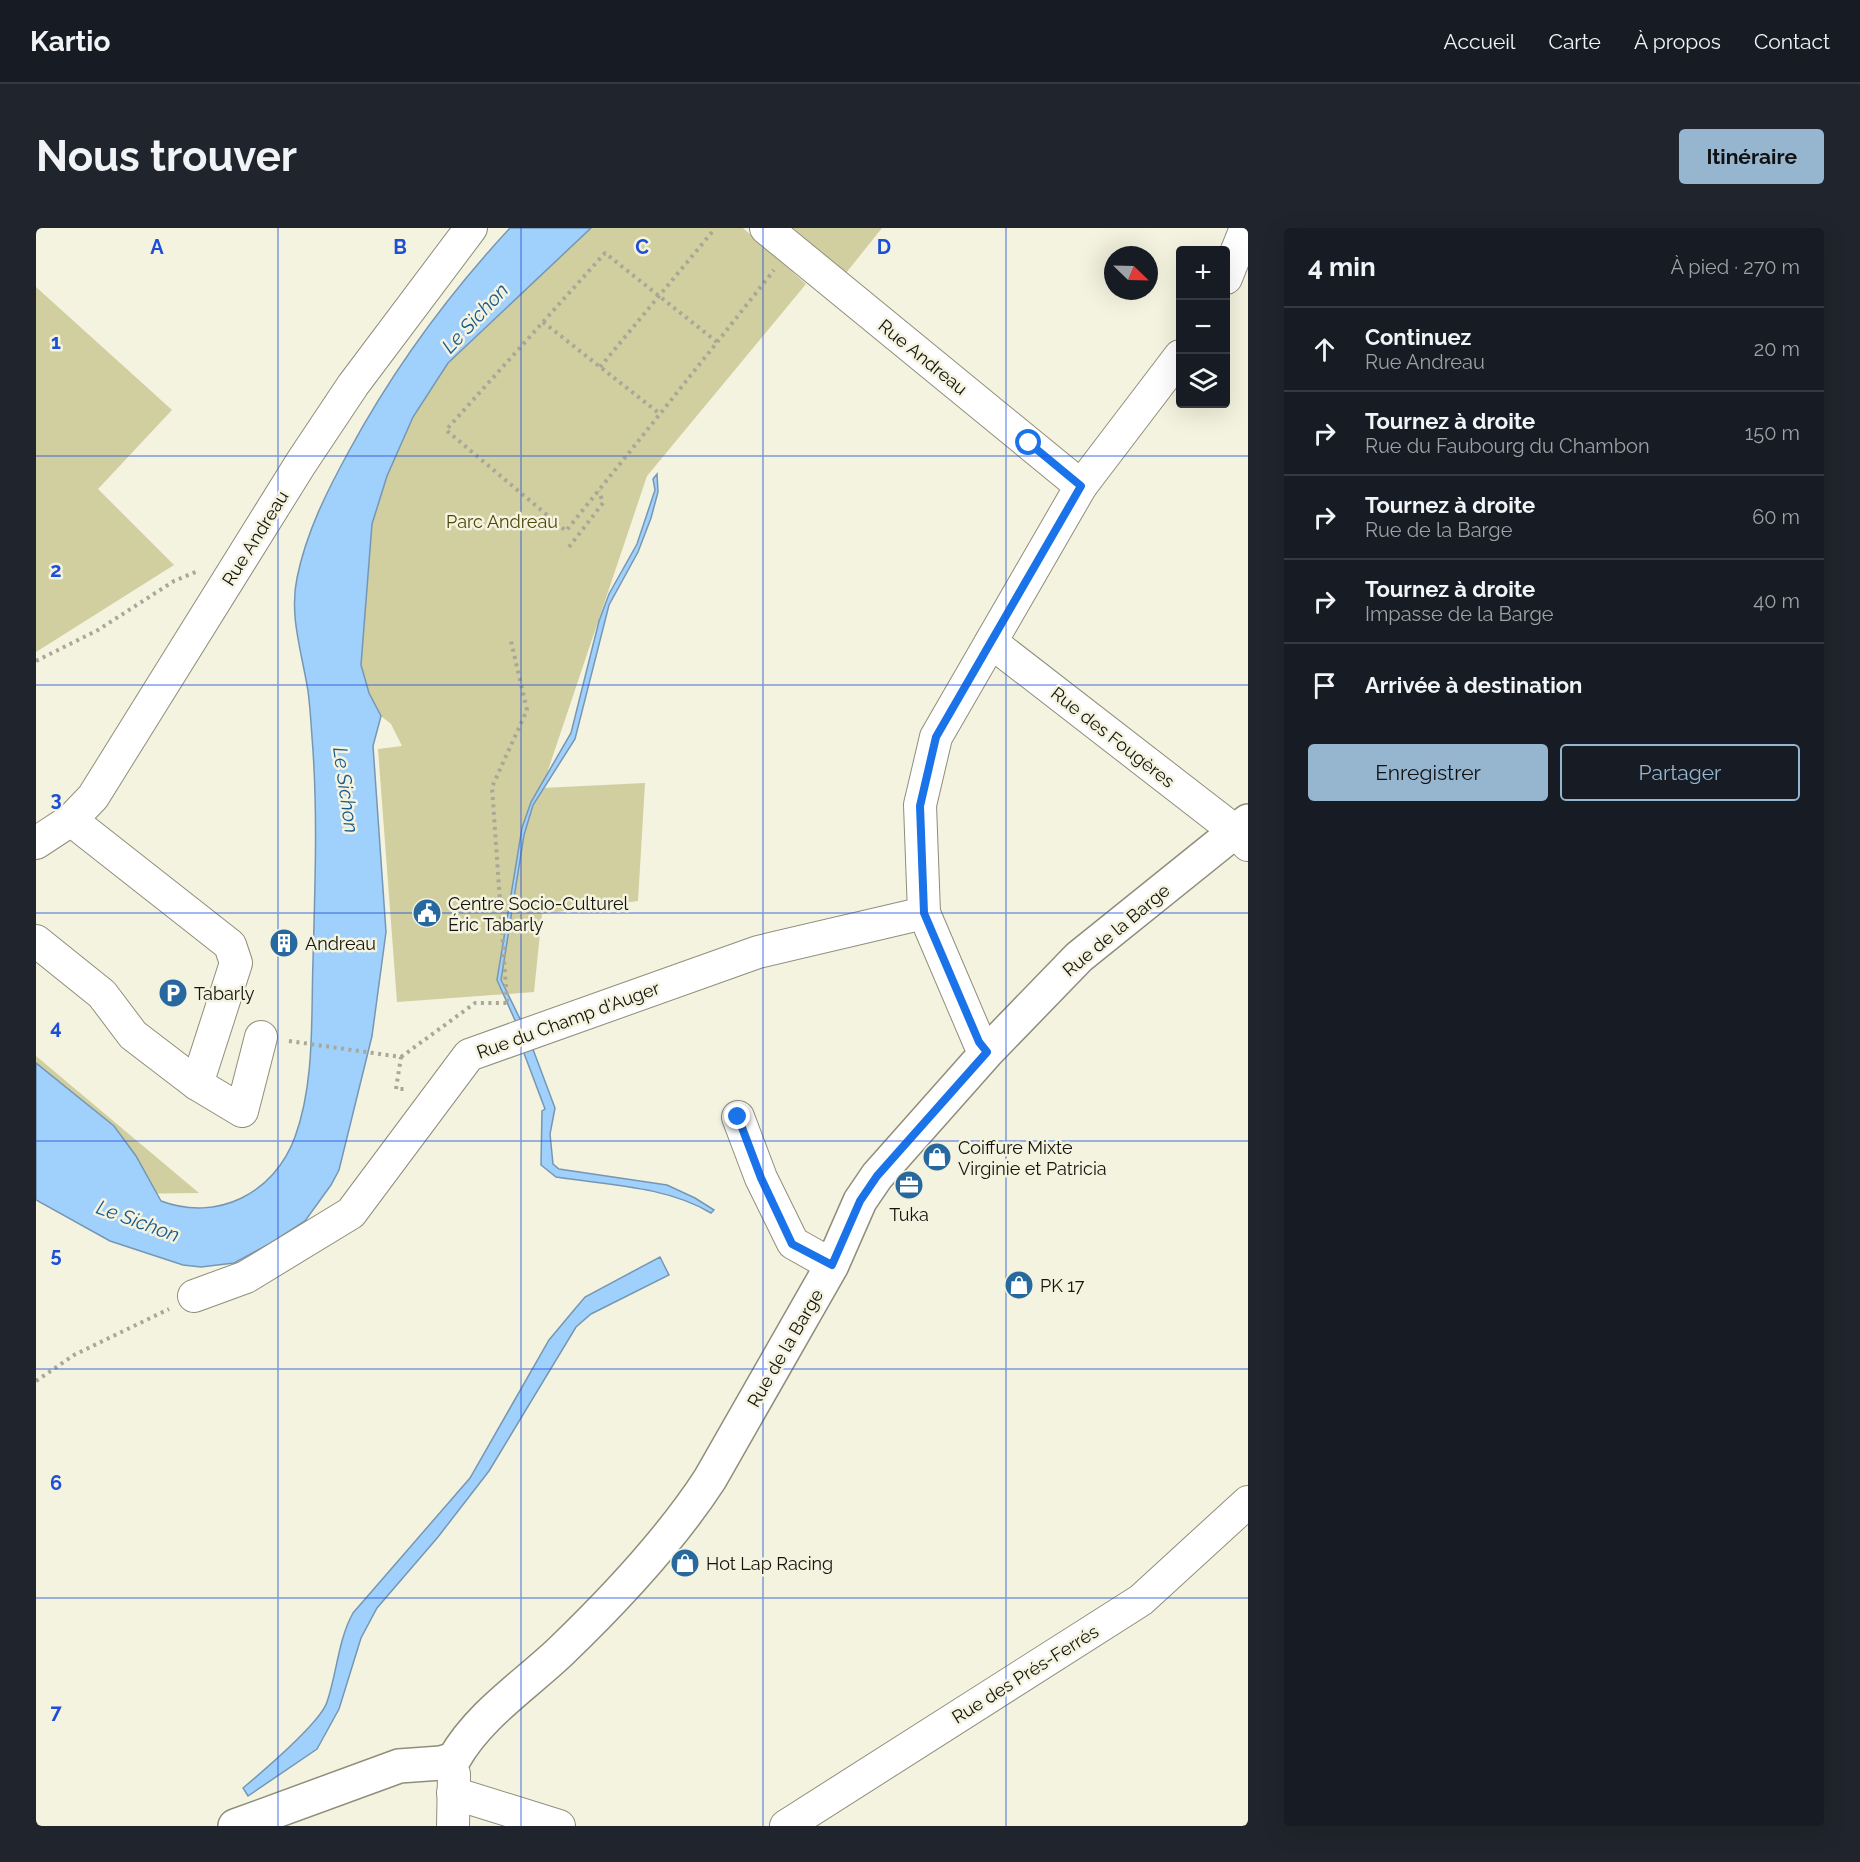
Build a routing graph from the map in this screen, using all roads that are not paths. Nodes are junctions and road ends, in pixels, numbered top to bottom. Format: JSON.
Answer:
{"nodes":[{"id":1,"x":471,"y":228,"type":"edge"},
{"id":2,"x":766,"y":228,"type":"edge"},
{"id":3,"x":1246,"y":228,"type":"edge"},
{"id":4,"x":1230,"y":268,"type":"edge"},
{"id":5,"x":1176,"y":361,"type":"edge"},
{"id":6,"x":1081,"y":486,"type":"junction"},
{"id":7,"x":991,"y":642,"type":"junction"},
{"id":8,"x":71,"y":820,"type":"junction"},
{"id":9,"x":1244,"y":832,"type":"edge"},
{"id":10,"x":36,"y":843,"type":"edge"},
{"id":11,"x":924,"y":913,"type":"junction"},
{"id":12,"x":36,"y":941,"type":"edge"},
{"id":13,"x":261,"y":1037,"type":"dead end"},
{"id":14,"x":987,"y":1052,"type":"junction"},
{"id":15,"x":196,"y":1084,"type":"junction"},
{"id":16,"x":738,"y":1117,"type":"dead end"},
{"id":17,"x":832,"y":1265,"type":"junction"},
{"id":18,"x":194,"y":1296,"type":"road end"},
{"id":19,"x":1248,"y":1502,"type":"edge"},
{"id":20,"x":454,"y":1758,"type":"junction"},
{"id":21,"x":453,"y":1793,"type":"junction"},
{"id":22,"x":235,"y":1826,"type":"edge"},
{"id":23,"x":453,"y":1826,"type":"edge"},
{"id":24,"x":559,"y":1826,"type":"edge"},
{"id":25,"x":786,"y":1826,"type":"edge"}],
"edges":[{"from":1,"to":8,"type":"street","name":"Rue Andreau"},
{"from":2,"to":6,"type":"street","name":"Rue Andreau"},
{"from":3,"to":4,"type":"street"},
{"from":5,"to":6,"type":"street"},
{"from":6,"to":7,"type":"street"},
{"from":7,"to":9,"type":"street","name":"Rue des Fougères"},
{"from":7,"to":11,"type":"street"},
{"from":8,"to":10,"type":"street","name":"Rue Andreau"},
{"from":8,"to":15,"type":"street"},
{"from":9,"to":14,"type":"main road","name":"Rue de la Barge"},
{"from":11,"to":14,"type":"street"},
{"from":11,"to":18,"type":"street","name":"Rue du Champ d'Auger"},
{"from":12,"to":15,"type":"street"},
{"from":13,"to":15,"type":"street"},
{"from":14,"to":17,"type":"main road","name":"Rue de la Barge"},
{"from":16,"to":17,"type":"street"},
{"from":17,"to":20,"type":"main road","name":"Rue de la Barge"},
{"from":19,"to":25,"type":"street","name":"Rue des Prés-Ferrés"},
{"from":20,"to":21,"type":"street"},
{"from":20,"to":22,"type":"main road"},
{"from":21,"to":23,"type":"street"},
{"from":21,"to":24,"type":"street"}]}
